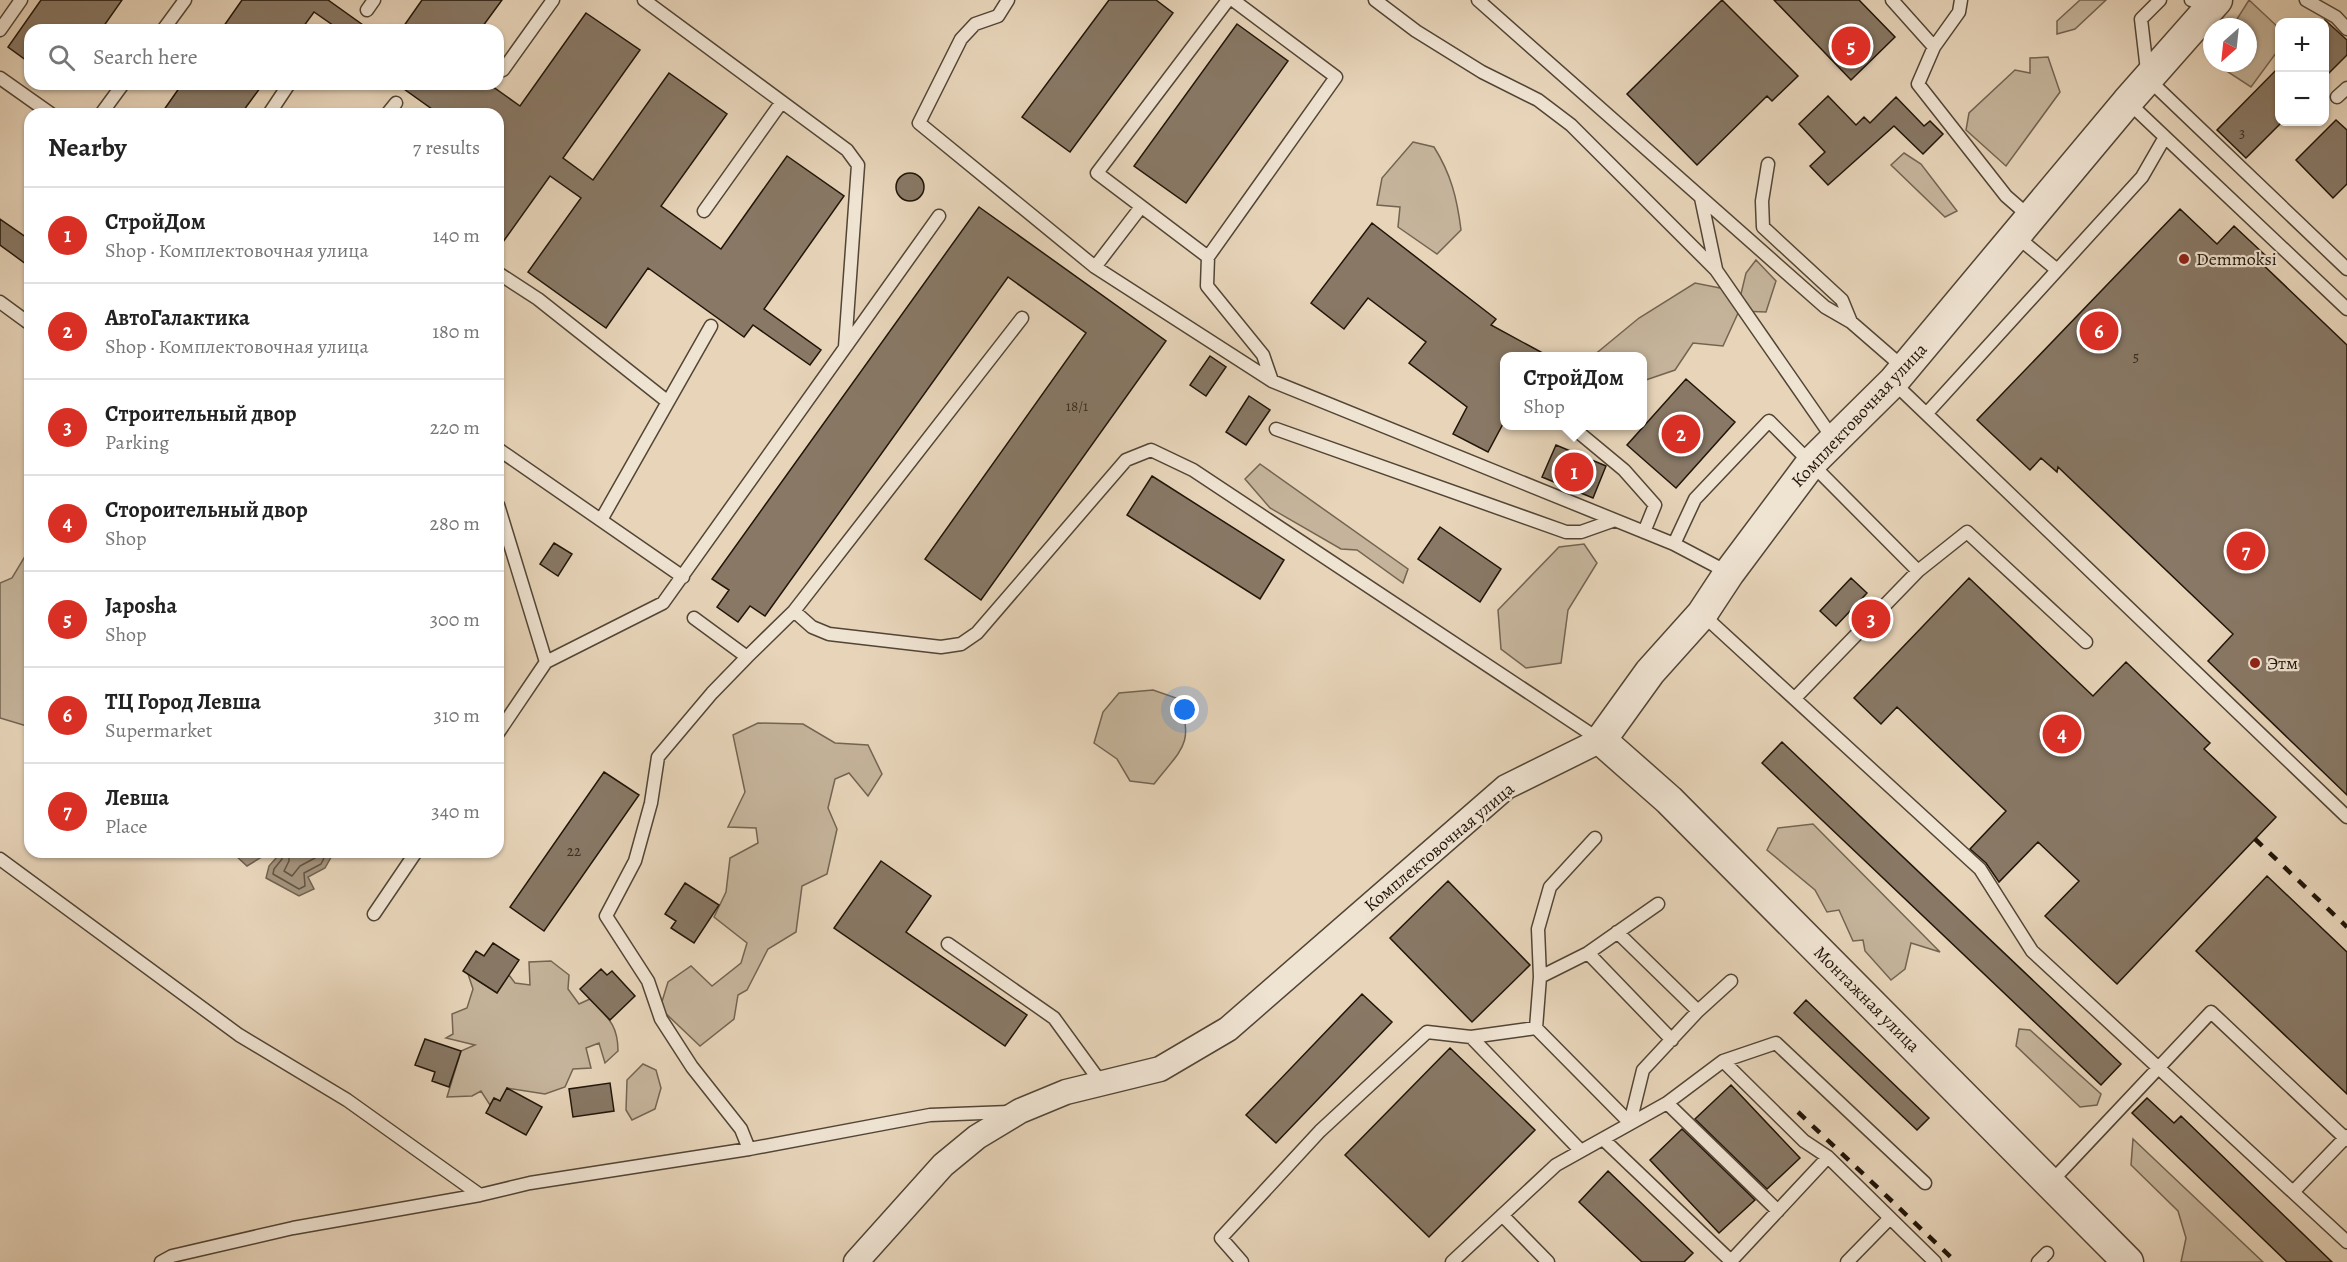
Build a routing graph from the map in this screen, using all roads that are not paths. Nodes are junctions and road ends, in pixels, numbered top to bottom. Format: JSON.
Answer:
{"nodes":[{"id":1,"x":21,"y":0,"type":"edge"},
{"id":2,"x":185,"y":0,"type":"edge"},
{"id":3,"x":553,"y":0,"type":"edge"},
{"id":4,"x":644,"y":0,"type":"edge"},
{"id":5,"x":1008,"y":0,"type":"edge"},
{"id":6,"x":1228,"y":0,"type":"edge"},
{"id":7,"x":1233,"y":0,"type":"edge"},
{"id":8,"x":1375,"y":0,"type":"edge"},
{"id":9,"x":1478,"y":0,"type":"edge"},
{"id":10,"x":1892,"y":0,"type":"edge"},
{"id":11,"x":1961,"y":0,"type":"edge"},
{"id":12,"x":2160,"y":0,"type":"edge"},
{"id":13,"x":2306,"y":0,"type":"edge"},
{"id":14,"x":2206,"y":3,"type":"edge"},
{"id":15,"x":167,"y":24,"type":"edge"},
{"id":16,"x":2347,"y":29,"type":"edge"},
{"id":17,"x":0,"y":30,"type":"edge"},
{"id":18,"x":1934,"y":47,"type":"junction"},
{"id":19,"x":504,"y":69,"type":"edge"},
{"id":20,"x":0,"y":78,"type":"edge"},
{"id":21,"x":2148,"y":79,"type":"junction"},
{"id":22,"x":2347,"y":88,"type":"edge"},
{"id":23,"x":119,"y":90,"type":"edge"},
{"id":24,"x":285,"y":90,"type":"edge"},
{"id":25,"x":2337,"y":97,"type":"dead end"},
{"id":26,"x":2127,"y":102,"type":"junction"},
{"id":27,"x":396,"y":103,"type":"dead end"},
{"id":28,"x":781,"y":103,"type":"junction"},
{"id":29,"x":42,"y":108,"type":"edge"},
{"id":30,"x":105,"y":108,"type":"edge"},
{"id":31,"x":273,"y":108,"type":"edge"},
{"id":32,"x":392,"y":108,"type":"edge"},
{"id":33,"x":2165,"y":137,"type":"junction"},
{"id":34,"x":1768,"y":164,"type":"dead end"},
{"id":35,"x":1701,"y":198,"type":"junction"},
{"id":36,"x":1141,"y":207,"type":"junction"},
{"id":37,"x":704,"y":211,"type":"dead end"},
{"id":38,"x":939,"y":216,"type":"dead end"},
{"id":39,"x":2024,"y":227,"type":"junction"},
{"id":40,"x":1208,"y":257,"type":"junction"},
{"id":41,"x":1095,"y":267,"type":"junction"},
{"id":42,"x":2056,"y":269,"type":"junction"},
{"id":43,"x":2347,"y":269,"type":"edge"},
{"id":44,"x":1716,"y":270,"type":"junction"},
{"id":45,"x":504,"y":277,"type":"edge"},
{"id":46,"x":0,"y":302,"type":"edge"},
{"id":47,"x":2347,"y":309,"type":"edge"},
{"id":48,"x":1022,"y":318,"type":"dead end"},
{"id":49,"x":24,"y":320,"type":"edge"},
{"id":50,"x":1851,"y":322,"type":"junction"},
{"id":51,"x":711,"y":326,"type":"dead end"},
{"id":52,"x":845,"y":349,"type":"junction"},
{"id":53,"x":1899,"y":375,"type":"junction"},
{"id":54,"x":1272,"y":381,"type":"junction"},
{"id":55,"x":668,"y":402,"type":"junction"},
{"id":56,"x":1928,"y":412,"type":"junction"},
{"id":57,"x":1276,"y":429,"type":"dead end"},
{"id":58,"x":1576,"y":430,"type":"edge"},
{"id":59,"x":1834,"y":440,"type":"junction"},
{"id":60,"x":504,"y":453,"type":"edge"},
{"id":61,"x":1812,"y":462,"type":"junction"},
{"id":62,"x":601,"y":520,"type":"junction"},
{"id":63,"x":1615,"y":520,"type":"junction"},
{"id":64,"x":504,"y":526,"type":"edge"},
{"id":65,"x":1644,"y":532,"type":"junction"},
{"id":66,"x":1674,"y":544,"type":"junction"},
{"id":67,"x":1918,"y":571,"type":"junction"},
{"id":68,"x":1729,"y":573,"type":"junction"},
{"id":69,"x":683,"y":577,"type":"junction"},
{"id":70,"x":794,"y":611,"type":"junction"},
{"id":71,"x":1702,"y":614,"type":"junction"},
{"id":72,"x":694,"y":618,"type":"dead end"},
{"id":73,"x":2086,"y":642,"type":"dead end"},
{"id":74,"x":747,"y":657,"type":"junction"},
{"id":75,"x":546,"y":662,"type":"junction"},
{"id":76,"x":1795,"y":698,"type":"junction"},
{"id":77,"x":504,"y":724,"type":"edge"},
{"id":78,"x":1601,"y":740,"type":"junction"},
{"id":79,"x":2347,"y":817,"type":"edge"},
{"id":80,"x":1594,"y":838,"type":"dead end"},
{"id":81,"x":412,"y":858,"type":"edge"},
{"id":82,"x":0,"y":859,"type":"edge"},
{"id":83,"x":1658,"y":904,"type":"dead end"},
{"id":84,"x":374,"y":914,"type":"dead end"},
{"id":85,"x":1617,"y":932,"type":"junction"},
{"id":86,"x":948,"y":944,"type":"dead end"},
{"id":87,"x":1588,"y":953,"type":"junction"},
{"id":88,"x":1540,"y":977,"type":"junction"},
{"id":89,"x":1731,"y":981,"type":"dead end"},
{"id":90,"x":1698,"y":1011,"type":"junction"},
{"id":91,"x":1536,"y":1028,"type":"junction"},
{"id":92,"x":1471,"y":1036,"type":"junction"},
{"id":93,"x":1672,"y":1040,"type":"junction"},
{"id":94,"x":1723,"y":1061,"type":"junction"},
{"id":95,"x":2159,"y":1066,"type":"junction"},
{"id":96,"x":1102,"y":1084,"type":"junction"},
{"id":97,"x":1668,"y":1102,"type":"junction"},
{"id":98,"x":1020,"y":1111,"type":"junction"},
{"id":99,"x":1630,"y":1123,"type":"junction"},
{"id":100,"x":2346,"y":1138,"type":"edge"},
{"id":101,"x":1603,"y":1139,"type":"junction"},
{"id":102,"x":749,"y":1149,"type":"junction"},
{"id":103,"x":1581,"y":1151,"type":"junction"},
{"id":104,"x":1828,"y":1157,"type":"junction"},
{"id":105,"x":1925,"y":1183,"type":"dead end"},
{"id":106,"x":2050,"y":1183,"type":"junction"},
{"id":107,"x":2293,"y":1192,"type":"junction"},
{"id":108,"x":480,"y":1194,"type":"junction"},
{"id":109,"x":1778,"y":1211,"type":"junction"},
{"id":110,"x":1502,"y":1215,"type":"junction"},
{"id":111,"x":1890,"y":1218,"type":"junction"},
{"id":112,"x":2347,"y":1242,"type":"edge"},
{"id":113,"x":161,"y":1262,"type":"edge"},
{"id":114,"x":856,"y":1262,"type":"edge"},
{"id":115,"x":1242,"y":1262,"type":"edge"},
{"id":116,"x":1452,"y":1262,"type":"edge"},
{"id":117,"x":1548,"y":1262,"type":"edge"},
{"id":118,"x":1731,"y":1262,"type":"edge"},
{"id":119,"x":1847,"y":1262,"type":"edge"},
{"id":120,"x":1935,"y":1262,"type":"edge"},
{"id":121,"x":2128,"y":1262,"type":"edge"}],
"edges":[{"from":1,"to":17,"type":"lane"},
{"from":2,"to":15,"type":"lane"},
{"from":3,"to":19,"type":"lane"},
{"from":4,"to":28,"type":"lane"},
{"from":5,"to":41,"type":"lane"},
{"from":6,"to":36,"type":"lane"},
{"from":7,"to":40,"type":"lane"},
{"from":8,"to":44,"type":"lane"},
{"from":9,"to":35,"type":"lane"},
{"from":10,"to":18,"type":"lane"},
{"from":11,"to":18,"type":"lane"},
{"from":12,"to":21,"type":"lane"},
{"from":13,"to":16,"type":"lane"},
{"from":14,"to":21,"type":"street","name":"Комплектовочная улица"},
{"from":18,"to":39,"type":"lane"},
{"from":20,"to":29,"type":"lane"},
{"from":21,"to":26,"type":"street","name":"Комплектовочная улица"},
{"from":21,"to":43,"type":"lane"},
{"from":22,"to":25,"type":"lane"},
{"from":23,"to":30,"type":"lane"},
{"from":24,"to":31,"type":"lane"},
{"from":26,"to":33,"type":"lane"},
{"from":26,"to":39,"type":"street","name":"Комплектовочная улица"},
{"from":27,"to":32,"type":"lane"},
{"from":28,"to":37,"type":"lane"},
{"from":28,"to":52,"type":"lane"},
{"from":33,"to":42,"type":"lane"},
{"from":33,"to":47,"type":"lane"},
{"from":34,"to":50,"type":"lane"},
{"from":35,"to":44,"type":"lane"},
{"from":35,"to":50,"type":"lane"},
{"from":36,"to":40,"type":"lane"},
{"from":36,"to":41,"type":"lane"},
{"from":38,"to":52,"type":"lane"},
{"from":39,"to":42,"type":"lane"},
{"from":39,"to":53,"type":"street","name":"Комплектовочная улица"},
{"from":40,"to":54,"type":"lane"},
{"from":41,"to":54,"type":"lane"},
{"from":42,"to":56,"type":"lane"},
{"from":44,"to":59,"type":"lane"},
{"from":45,"to":55,"type":"lane"},
{"from":46,"to":49,"type":"lane"},
{"from":48,"to":70,"type":"lane"},
{"from":50,"to":53,"type":"lane"},
{"from":51,"to":55,"type":"lane"},
{"from":52,"to":69,"type":"lane"},
{"from":53,"to":56,"type":"lane"},
{"from":53,"to":59,"type":"street","name":"Комплектовочная улица"},
{"from":54,"to":63,"type":"lane"},
{"from":55,"to":62,"type":"lane"},
{"from":56,"to":79,"type":"lane"},
{"from":57,"to":63,"type":"lane"},
{"from":58,"to":65,"type":"lane"},
{"from":59,"to":61,"type":"street","name":"Комплектовочная улица"},
{"from":60,"to":62,"type":"lane"},
{"from":61,"to":66,"type":"lane"},
{"from":61,"to":67,"type":"lane"},
{"from":61,"to":68,"type":"street","name":"Комплектовочная улица"},
{"from":62,"to":69,"type":"lane"},
{"from":63,"to":65,"type":"lane"},
{"from":64,"to":75,"type":"lane"},
{"from":65,"to":66,"type":"lane"},
{"from":66,"to":68,"type":"lane"},
{"from":67,"to":73,"type":"lane"},
{"from":67,"to":76,"type":"lane"},
{"from":68,"to":71,"type":"street","name":"Комплектовочная улица"},
{"from":69,"to":75,"type":"lane"},
{"from":70,"to":74,"type":"lane"},
{"from":70,"to":78,"type":"lane"},
{"from":71,"to":76,"type":"lane"},
{"from":71,"to":78,"type":"street","name":"Комплектовочная улица"},
{"from":72,"to":74,"type":"lane"},
{"from":74,"to":102,"type":"lane"},
{"from":75,"to":77,"type":"lane"},
{"from":76,"to":95,"type":"lane"},
{"from":78,"to":96,"type":"street","name":"Комплектовочная улица"},
{"from":78,"to":106,"type":"street","name":"Монтажная улица"},
{"from":80,"to":88,"type":"lane"},
{"from":81,"to":84,"type":"lane"},
{"from":82,"to":108,"type":"lane"},
{"from":83,"to":85,"type":"lane"},
{"from":85,"to":87,"type":"lane"},
{"from":85,"to":90,"type":"lane"},
{"from":86,"to":96,"type":"lane"},
{"from":87,"to":88,"type":"lane"},
{"from":87,"to":93,"type":"lane"},
{"from":88,"to":91,"type":"lane"},
{"from":89,"to":90,"type":"lane"},
{"from":90,"to":93,"type":"lane"},
{"from":91,"to":92,"type":"lane"},
{"from":91,"to":99,"type":"lane"},
{"from":92,"to":103,"type":"lane"},
{"from":92,"to":115,"type":"lane"},
{"from":93,"to":99,"type":"lane"},
{"from":94,"to":97,"type":"lane"},
{"from":94,"to":104,"type":"lane"},
{"from":94,"to":105,"type":"lane"},
{"from":95,"to":100,"type":"lane"},
{"from":95,"to":106,"type":"lane"},
{"from":95,"to":107,"type":"lane"},
{"from":96,"to":98,"type":"street","name":"Комплектовочная улица"},
{"from":97,"to":99,"type":"lane"},
{"from":97,"to":109,"type":"lane"},
{"from":98,"to":102,"type":"lane"},
{"from":98,"to":114,"type":"street","name":"Комплектовочная улица"},
{"from":99,"to":101,"type":"lane"},
{"from":100,"to":107,"type":"lane"},
{"from":101,"to":103,"type":"lane"},
{"from":101,"to":118,"type":"lane"},
{"from":102,"to":108,"type":"lane"},
{"from":103,"to":110,"type":"lane"},
{"from":104,"to":109,"type":"lane"},
{"from":104,"to":111,"type":"lane"},
{"from":106,"to":121,"type":"street","name":"Монтажная улица"},
{"from":107,"to":112,"type":"lane"},
{"from":108,"to":113,"type":"lane"},
{"from":109,"to":118,"type":"lane"},
{"from":110,"to":116,"type":"lane"},
{"from":110,"to":117,"type":"lane"},
{"from":111,"to":119,"type":"lane"},
{"from":111,"to":120,"type":"lane"}]}
